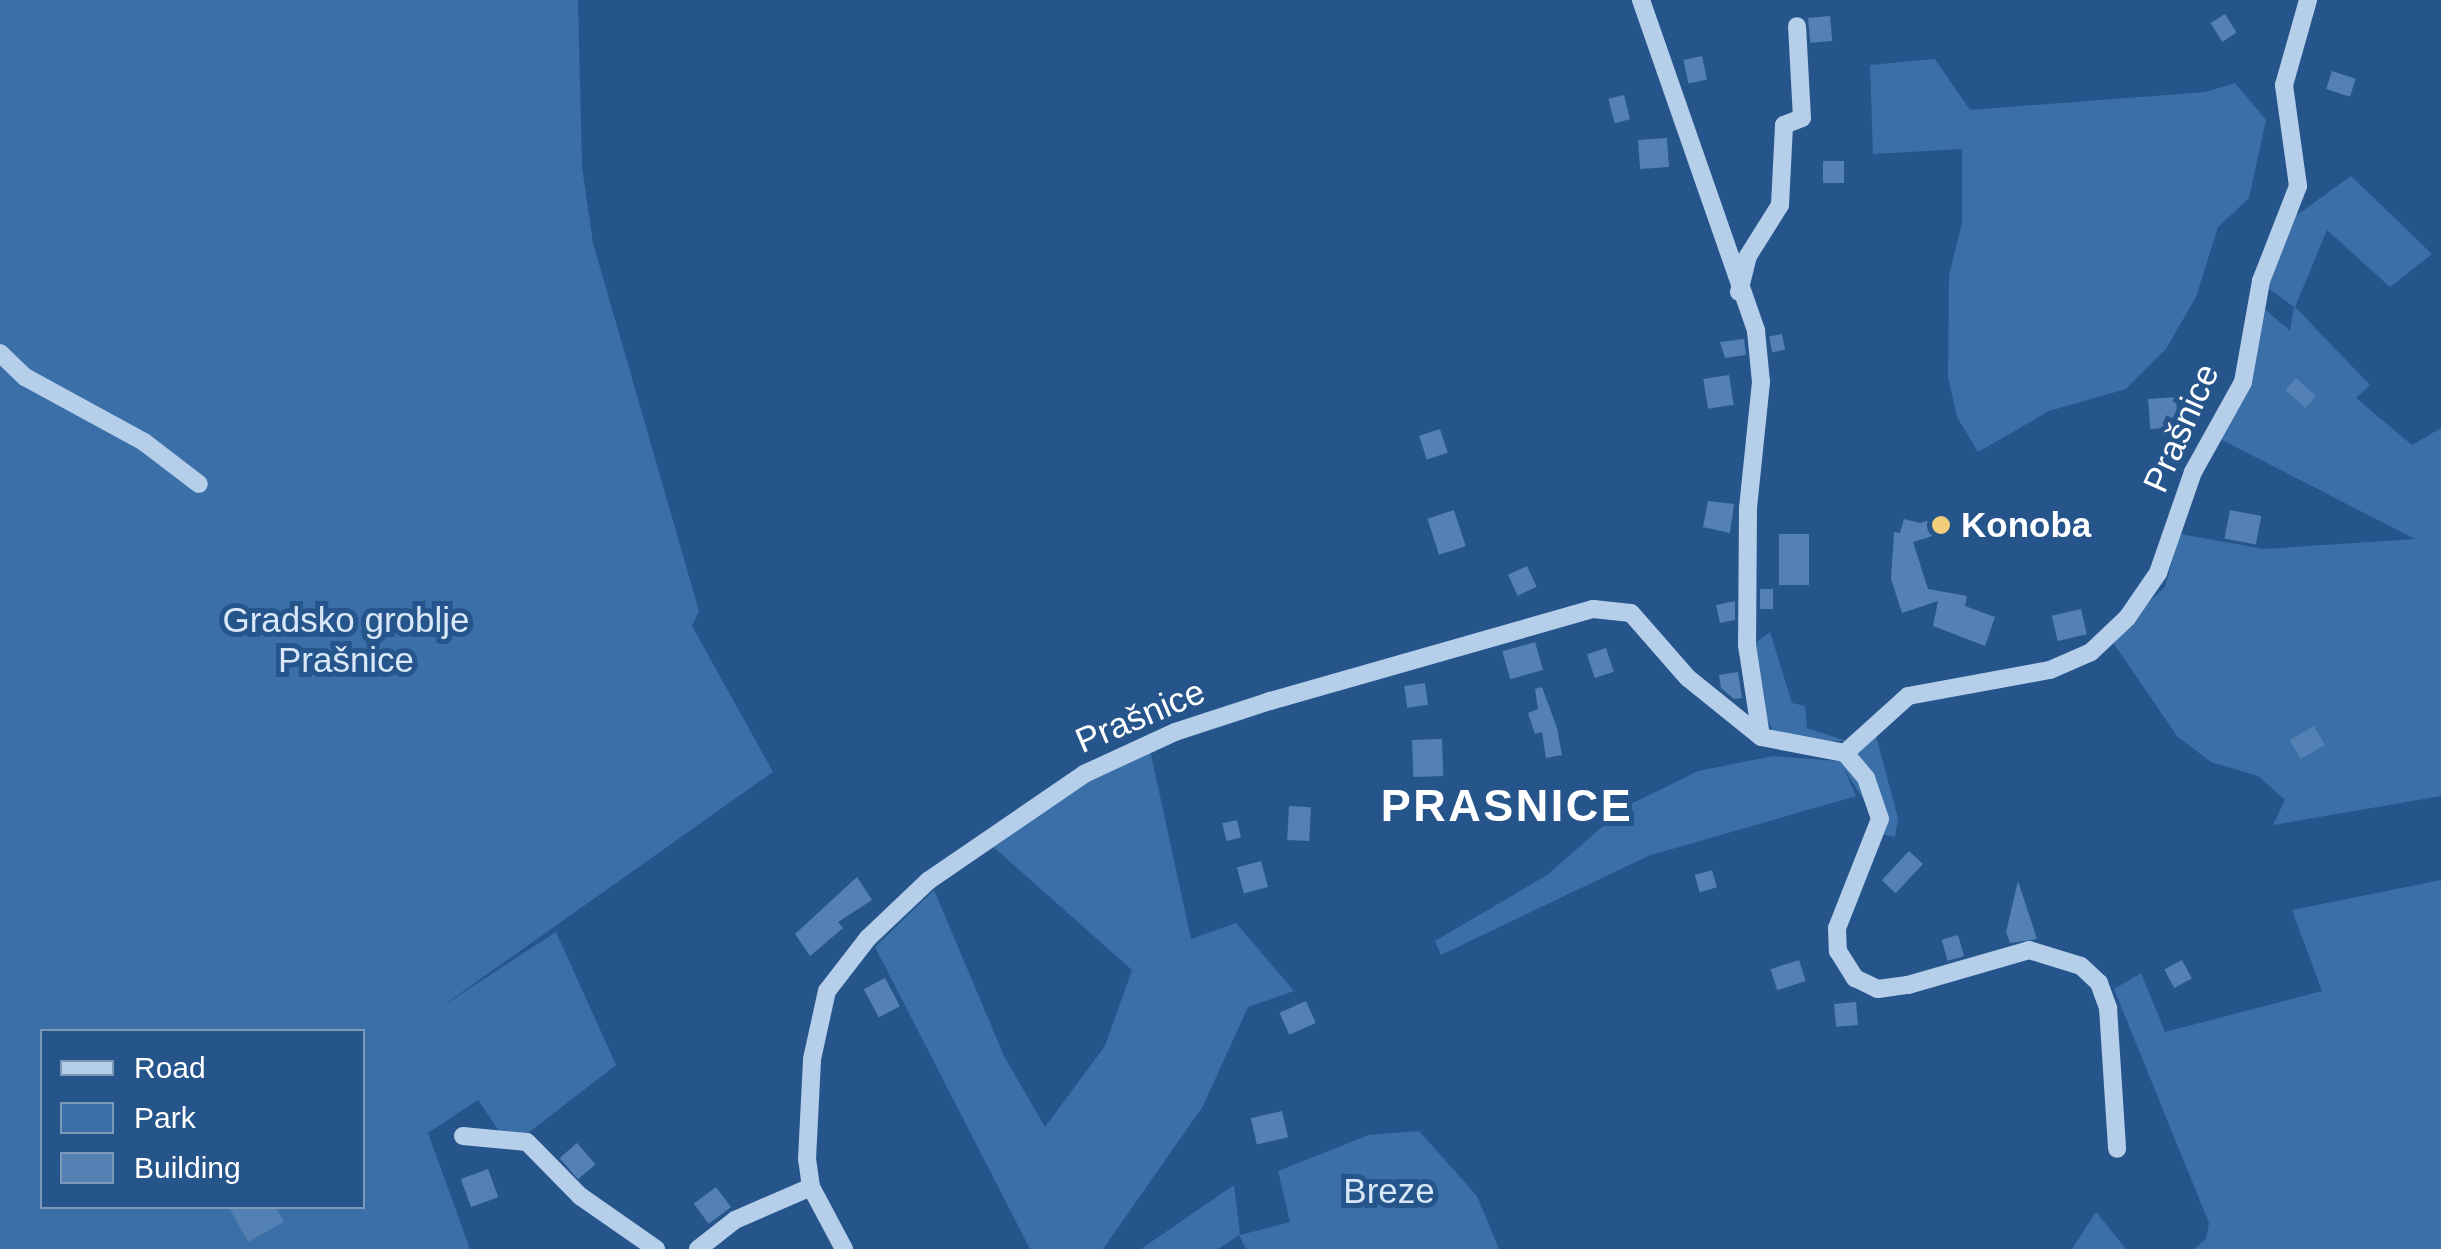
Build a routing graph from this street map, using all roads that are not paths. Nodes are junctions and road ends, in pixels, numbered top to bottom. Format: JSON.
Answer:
{"nodes":[{"id":1,"x":1641,"y":0,"type":"edge"},
{"id":2,"x":2308,"y":0,"type":"edge"},
{"id":3,"x":1797,"y":26,"type":"dead end"},
{"id":4,"x":1739,"y":292,"type":"junction"},
{"id":5,"x":0,"y":353,"type":"edge"},
{"id":6,"x":199,"y":484,"type":"dead end"},
{"id":7,"x":1761,"y":737,"type":"junction"},
{"id":8,"x":1844,"y":753,"type":"junction"},
{"id":9,"x":463,"y":1136,"type":"dead end"},
{"id":10,"x":2117,"y":1149,"type":"dead end"},
{"id":11,"x":811,"y":1187,"type":"junction"},
{"id":12,"x":656,"y":1249,"type":"edge"},
{"id":13,"x":698,"y":1249,"type":"edge"},
{"id":14,"x":844,"y":1249,"type":"edge"}],
"edges":[{"from":1,"to":4,"type":"street"},
{"from":2,"to":8,"type":"street","name":"Prašnice"},
{"from":3,"to":4,"type":"street"},
{"from":4,"to":7,"type":"street"},
{"from":5,"to":6,"type":"street"},
{"from":7,"to":8,"type":"street","name":"Prašnice"},
{"from":7,"to":11,"type":"street","name":"Prašnice"},
{"from":8,"to":10,"type":"street"},
{"from":9,"to":12,"type":"street"},
{"from":11,"to":13,"type":"street"},
{"from":11,"to":14,"type":"street","name":"Prašnice"}]}
